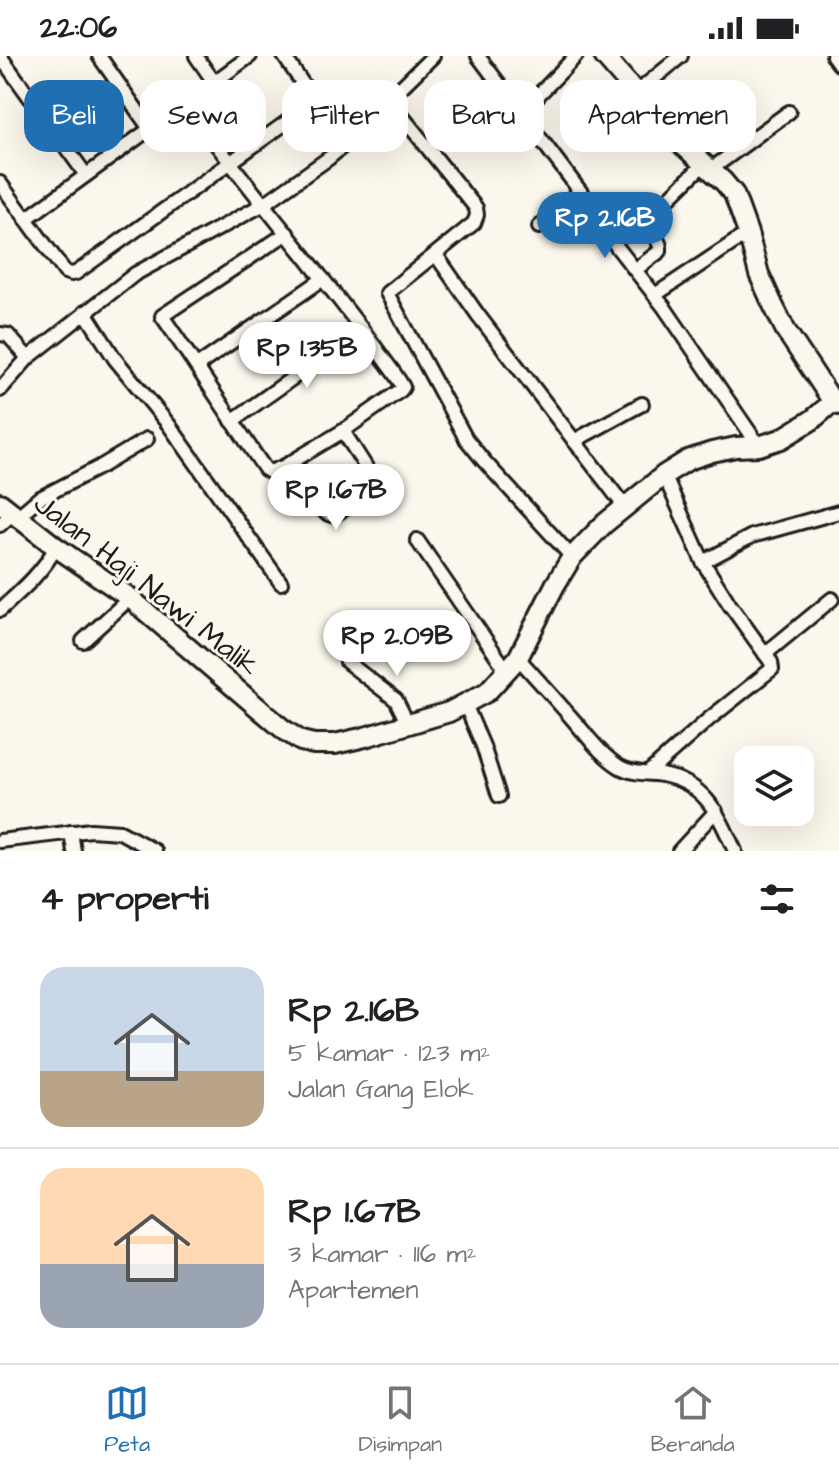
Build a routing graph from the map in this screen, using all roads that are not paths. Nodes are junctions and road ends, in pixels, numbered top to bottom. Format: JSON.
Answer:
{"nodes":[{"id":1,"x":0,"y":56,"type":"edge"},
{"id":2,"x":99,"y":56,"type":"edge"},
{"id":3,"x":196,"y":56,"type":"edge"},
{"id":4,"x":250,"y":56,"type":"edge"},
{"id":5,"x":284,"y":56,"type":"edge"},
{"id":6,"x":433,"y":56,"type":"edge"},
{"id":7,"x":478,"y":56,"type":"edge"},
{"id":8,"x":576,"y":56,"type":"edge"},
{"id":9,"x":604,"y":56,"type":"edge"},
{"id":10,"x":681,"y":56,"type":"edge"},
{"id":11,"x":833,"y":56,"type":"edge"},
{"id":12,"x":839,"y":64,"type":"edge"},
{"id":13,"x":213,"y":80,"type":"edge"},
{"id":14,"x":217,"y":80,"type":"edge"},
{"id":15,"x":300,"y":80,"type":"edge"},
{"id":16,"x":495,"y":80,"type":"edge"},
{"id":17,"x":624,"y":80,"type":"edge"},
{"id":18,"x":652,"y":80,"type":"edge"},
{"id":19,"x":408,"y":81,"type":"edge"},
{"id":20,"x":544,"y":89,"type":"edge"},
{"id":21,"x":789,"y":112,"type":"dead end"},
{"id":22,"x":140,"y":115,"type":"edge"},
{"id":23,"x":408,"y":124,"type":"edge"},
{"id":24,"x":282,"y":125,"type":"edge"},
{"id":25,"x":140,"y":136,"type":"edge"},
{"id":26,"x":544,"y":145,"type":"edge"},
{"id":27,"x":221,"y":152,"type":"edge"},
{"id":28,"x":336,"y":152,"type":"edge"},
{"id":29,"x":690,"y":152,"type":"edge"},
{"id":30,"x":229,"y":163,"type":"junction"},
{"id":31,"x":707,"y":167,"type":"junction"},
{"id":32,"x":86,"y":175,"type":"junction"},
{"id":33,"x":1,"y":188,"type":"edge"},
{"id":34,"x":580,"y":191,"type":"junction"},
{"id":35,"x":264,"y":204,"type":"junction"},
{"id":36,"x":26,"y":219,"type":"junction"},
{"id":37,"x":539,"y":227,"type":"dead end"},
{"id":38,"x":287,"y":233,"type":"junction"},
{"id":39,"x":748,"y":233,"type":"junction"},
{"id":40,"x":436,"y":255,"type":"junction"},
{"id":41,"x":635,"y":270,"type":"junction"},
{"id":42,"x":323,"y":279,"type":"junction"},
{"id":43,"x":655,"y":295,"type":"junction"},
{"id":44,"x":85,"y":312,"type":"junction"},
{"id":45,"x":362,"y":329,"type":"junction"},
{"id":46,"x":0,"y":334,"type":"edge"},
{"id":47,"x":28,"y":358,"type":"junction"},
{"id":48,"x":197,"y":366,"type":"junction"},
{"id":49,"x":0,"y":390,"type":"edge"},
{"id":50,"x":837,"y":401,"type":"edge"},
{"id":51,"x":642,"y":404,"type":"dead end"},
{"id":52,"x":232,"y":421,"type":"junction"},
{"id":53,"x":343,"y":431,"type":"junction"},
{"id":54,"x":147,"y":439,"type":"dead end"},
{"id":55,"x":574,"y":441,"type":"junction"},
{"id":56,"x":759,"y":446,"type":"junction"},
{"id":57,"x":285,"y":466,"type":"junction"},
{"id":58,"x":664,"y":475,"type":"junction"},
{"id":59,"x":625,"y":507,"type":"junction"},
{"id":60,"x":839,"y":512,"type":"edge"},
{"id":61,"x":8,"y":514,"type":"edge"},
{"id":62,"x":417,"y":540,"type":"dead end"},
{"id":63,"x":56,"y":547,"type":"junction"},
{"id":64,"x":572,"y":557,"type":"junction"},
{"id":65,"x":703,"y":562,"type":"junction"},
{"id":66,"x":281,"y":583,"type":"dead end"},
{"id":67,"x":130,"y":598,"type":"junction"},
{"id":68,"x":832,"y":599,"type":"dead end"},
{"id":69,"x":0,"y":610,"type":"edge"},
{"id":70,"x":83,"y":641,"type":"dead end"},
{"id":71,"x":765,"y":654,"type":"junction"},
{"id":72,"x":347,"y":662,"type":"dead end"},
{"id":73,"x":513,"y":664,"type":"junction"},
{"id":74,"x":465,"y":704,"type":"junction"},
{"id":75,"x":408,"y":724,"type":"junction"},
{"id":76,"x":648,"y":773,"type":"junction"},
{"id":77,"x":499,"y":796,"type":"dead end"},
{"id":78,"x":716,"y":811,"type":"junction"},
{"id":79,"x":71,"y":832,"type":"junction"},
{"id":80,"x":4,"y":844,"type":"edge"},
{"id":81,"x":149,"y":849,"type":"edge"},
{"id":82,"x":74,"y":851,"type":"edge"},
{"id":83,"x":679,"y":851,"type":"edge"},
{"id":84,"x":735,"y":851,"type":"edge"}],
"edges":[{"from":1,"to":32,"type":"street"},
{"from":2,"to":22,"type":"street"},
{"from":3,"to":13,"type":"street"},
{"from":4,"to":14,"type":"street"},
{"from":5,"to":15,"type":"street"},
{"from":6,"to":19,"type":"street"},
{"from":7,"to":16,"type":"street"},
{"from":8,"to":20,"type":"street"},
{"from":9,"to":17,"type":"main road"},
{"from":10,"to":18,"type":"street"},
{"from":11,"to":12,"type":"street"},
{"from":21,"to":31,"type":"street"},
{"from":23,"to":40,"type":"street"},
{"from":24,"to":30,"type":"street"},
{"from":25,"to":32,"type":"street"},
{"from":26,"to":34,"type":"street"},
{"from":27,"to":30,"type":"street"},
{"from":28,"to":35,"type":"street"},
{"from":29,"to":31,"type":"main road"},
{"from":30,"to":35,"type":"street"},
{"from":30,"to":36,"type":"street"},
{"from":31,"to":39,"type":"main road"},
{"from":31,"to":41,"type":"street"},
{"from":32,"to":36,"type":"street"},
{"from":33,"to":36,"type":"street"},
{"from":34,"to":37,"type":"street"},
{"from":34,"to":41,"type":"street"},
{"from":35,"to":38,"type":"street"},
{"from":35,"to":44,"type":"street"},
{"from":38,"to":42,"type":"street"},
{"from":38,"to":48,"type":"street"},
{"from":39,"to":43,"type":"street"},
{"from":39,"to":50,"type":"main road"},
{"from":40,"to":55,"type":"street"},
{"from":40,"to":64,"type":"street"},
{"from":41,"to":43,"type":"street"},
{"from":42,"to":45,"type":"street"},
{"from":42,"to":48,"type":"street"},
{"from":43,"to":56,"type":"street"},
{"from":44,"to":47,"type":"street"},
{"from":44,"to":66,"type":"street"},
{"from":45,"to":52,"type":"street"},
{"from":45,"to":53,"type":"street"},
{"from":46,"to":47,"type":"street"},
{"from":47,"to":49,"type":"street"},
{"from":48,"to":52,"type":"street"},
{"from":50,"to":56,"type":"main road","name":"Jalan Haji Nawi Malik"},
{"from":51,"to":55,"type":"street"},
{"from":52,"to":57,"type":"street"},
{"from":53,"to":57,"type":"street"},
{"from":53,"to":57,"type":"street"},
{"from":54,"to":61,"type":"street"},
{"from":55,"to":59,"type":"street"},
{"from":56,"to":58,"type":"main road","name":"Jalan Haji Nawi Malik"},
{"from":58,"to":59,"type":"main road","name":"Jalan Haji Nawi Malik"},
{"from":58,"to":65,"type":"street"},
{"from":59,"to":64,"type":"main road","name":"Jalan Haji Nawi Malik"},
{"from":60,"to":65,"type":"street"},
{"from":61,"to":63,"type":"main road","name":"Jalan Haji Nawi Malik"},
{"from":62,"to":73,"type":"street"},
{"from":63,"to":67,"type":"main road","name":"Jalan Haji Nawi Malik"},
{"from":63,"to":69,"type":"street"},
{"from":64,"to":73,"type":"main road","name":"Jalan Haji Nawi Malik"},
{"from":65,"to":71,"type":"street"},
{"from":67,"to":70,"type":"street"},
{"from":67,"to":75,"type":"main road","name":"Jalan Haji Nawi Malik"},
{"from":68,"to":71,"type":"street"},
{"from":71,"to":76,"type":"street"},
{"from":72,"to":75,"type":"street"},
{"from":73,"to":74,"type":"main road","name":"Jalan Haji Nawi Malik"},
{"from":73,"to":76,"type":"street"},
{"from":74,"to":75,"type":"main road","name":"Jalan Haji Nawi Malik"},
{"from":74,"to":77,"type":"street"},
{"from":76,"to":78,"type":"street"},
{"from":78,"to":83,"type":"street"},
{"from":78,"to":84,"type":"street"},
{"from":79,"to":80,"type":"street"},
{"from":79,"to":81,"type":"street"},
{"from":79,"to":82,"type":"street"}]}
